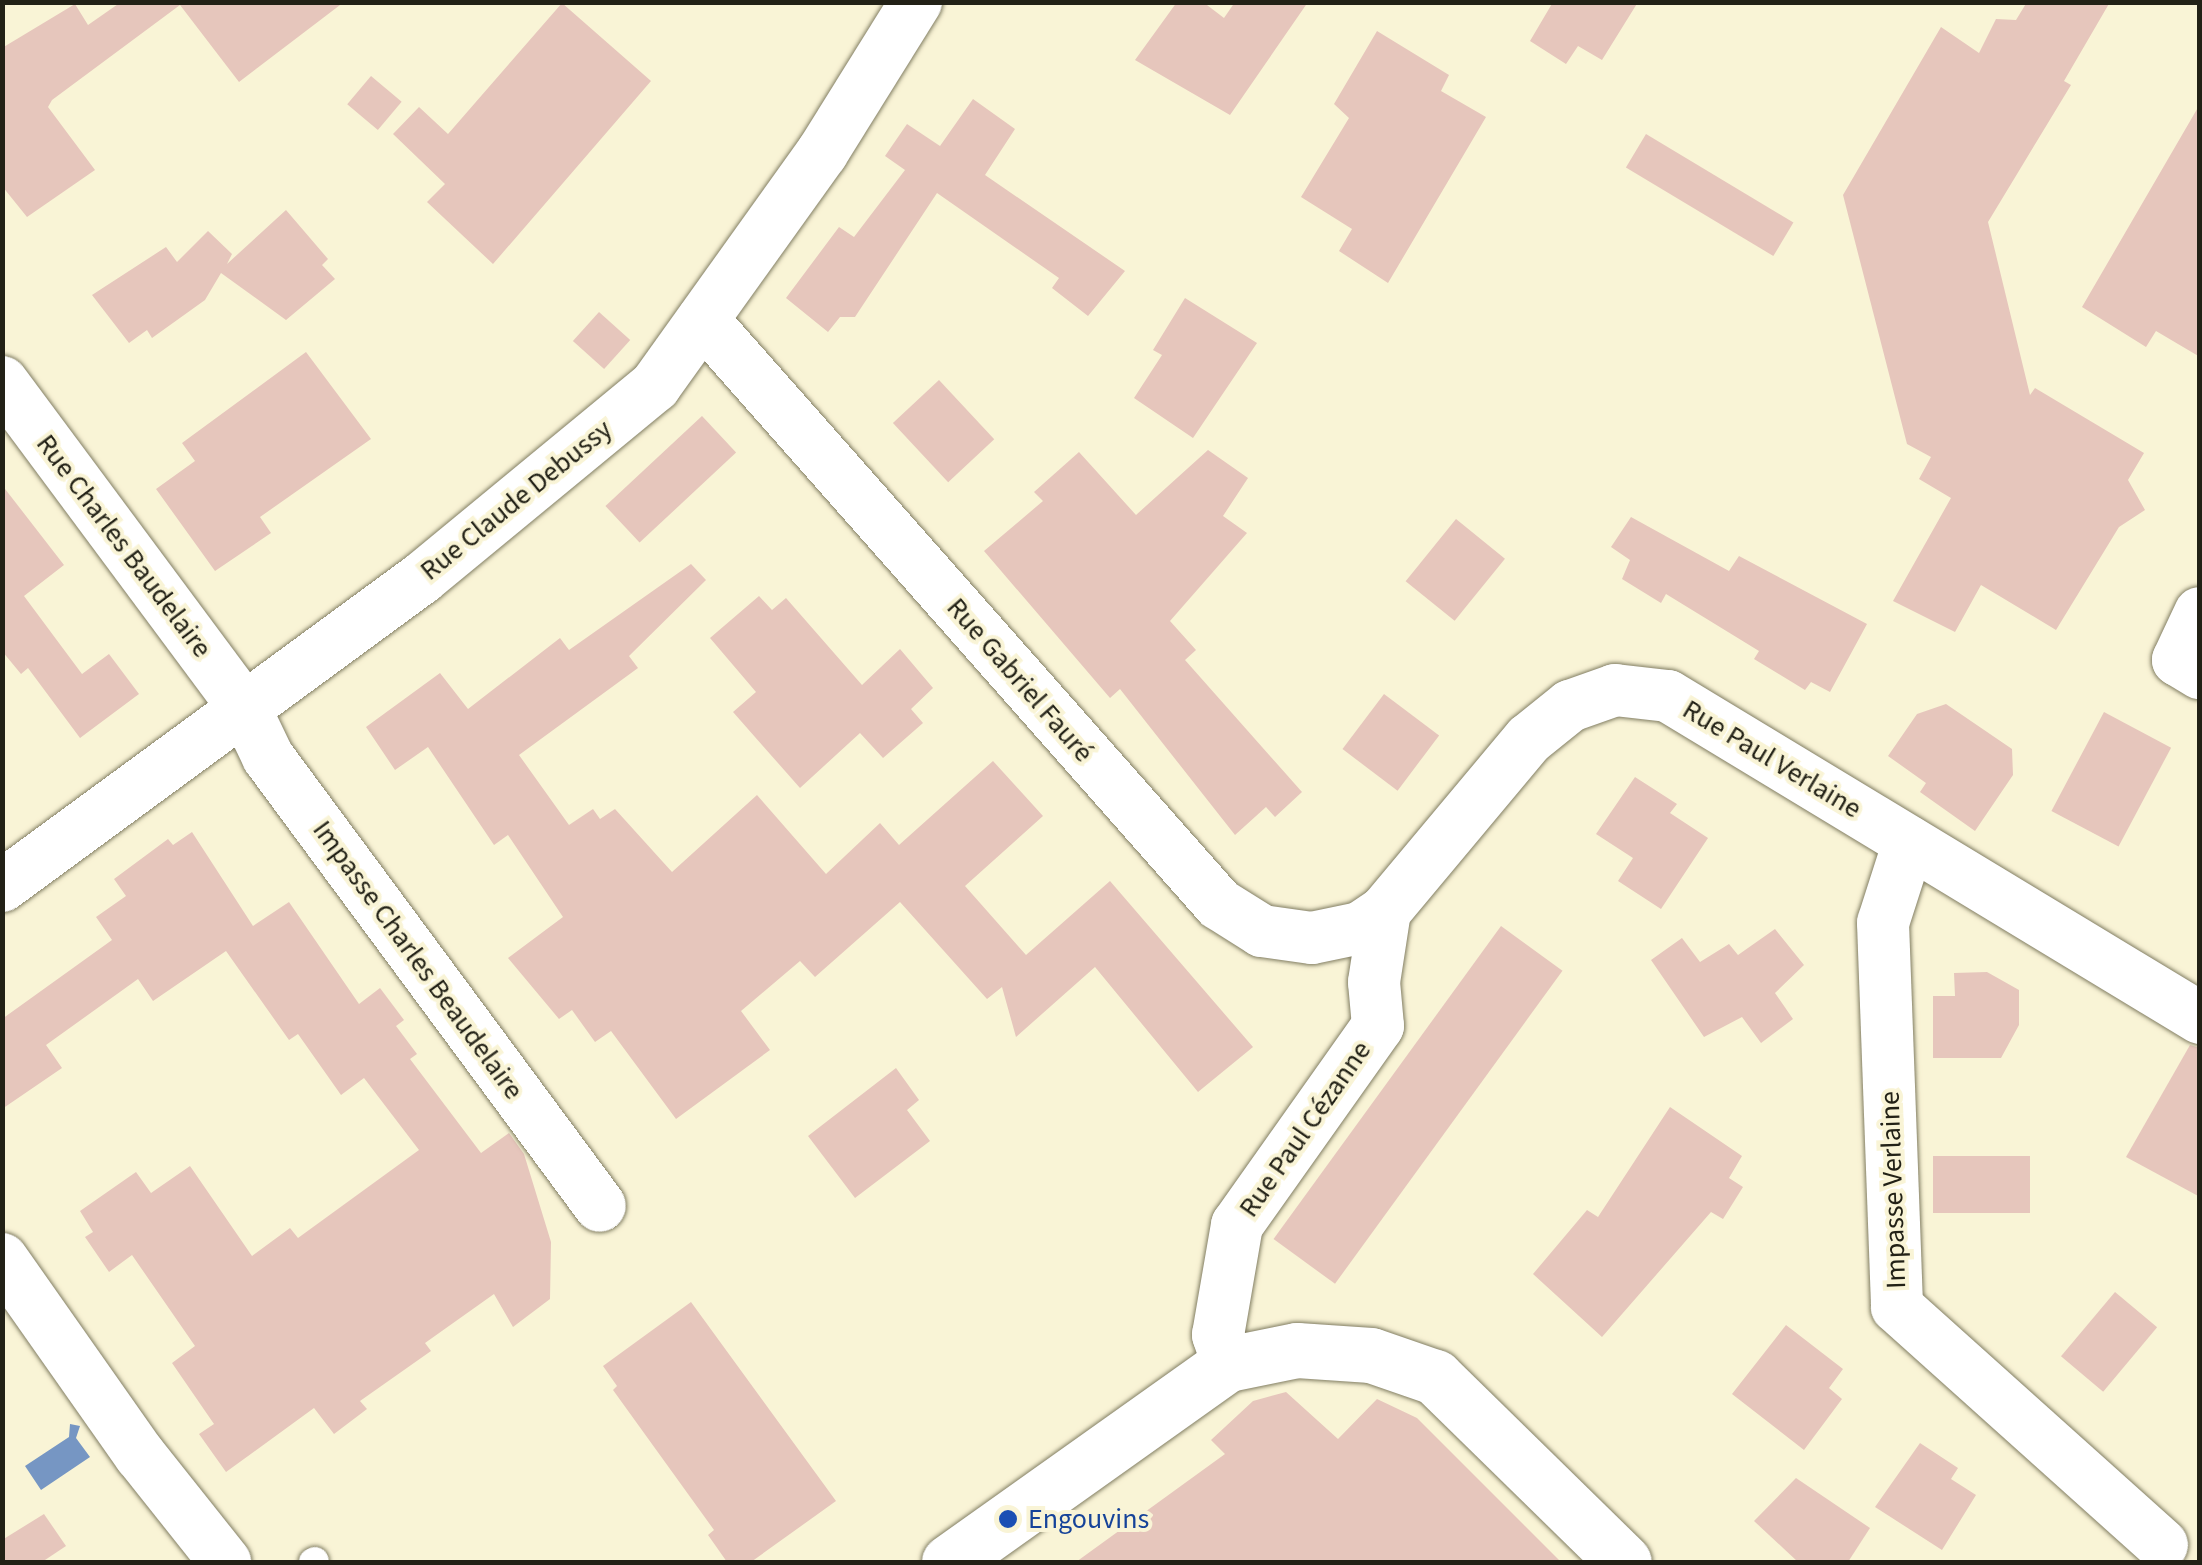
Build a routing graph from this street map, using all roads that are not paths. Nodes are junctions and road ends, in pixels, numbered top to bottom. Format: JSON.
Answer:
{"nodes":[{"id":1,"x":916,"y":2,"type":"edge"},
{"id":2,"x":702,"y":320,"type":"junction"},
{"id":3,"x":2,"y":382,"type":"edge"},
{"id":4,"x":2200,"y":613,"type":"edge"},
{"id":5,"x":2200,"y":673,"type":"edge"},
{"id":6,"x":245,"y":709,"type":"junction"},
{"id":7,"x":1909,"y":842,"type":"junction"},
{"id":8,"x":2,"y":886,"type":"edge"},
{"id":9,"x":1385,"y":911,"type":"junction"},
{"id":10,"x":2200,"y":1018,"type":"edge"},
{"id":11,"x":600,"y":1206,"type":"dead end"},
{"id":12,"x":2,"y":1260,"type":"edge"},
{"id":13,"x":1228,"y":1364,"type":"junction"},
{"id":14,"x":2162,"y":1546,"type":"dead end"},
{"id":15,"x":225,"y":1562,"type":"edge"},
{"id":16,"x":949,"y":1562,"type":"edge"},
{"id":17,"x":1624,"y":1562,"type":"edge"}],
"edges":[{"from":1,"to":2,"type":"street","name":"Rue Claude Debussy"},
{"from":2,"to":6,"type":"street","name":"Rue Claude Debussy"},
{"from":2,"to":9,"type":"street","name":"Rue Gabriel Fauré"},
{"from":3,"to":6,"type":"street","name":"Rue Charles Baudelaire"},
{"from":4,"to":5,"type":"street"},
{"from":6,"to":8,"type":"street","name":"Rue Claude Debussy"},
{"from":6,"to":11,"type":"street","name":"Impasse Charles Beaudelaire"},
{"from":7,"to":9,"type":"street","name":"Rue Paul Verlaine"},
{"from":7,"to":10,"type":"street","name":"Rue Paul Verlaine"},
{"from":7,"to":14,"type":"street","name":"Impasse Verlaine"},
{"from":9,"to":13,"type":"street","name":"Rue Paul Cézanne"},
{"from":12,"to":15,"type":"street"},
{"from":13,"to":16,"type":"main road"},
{"from":13,"to":17,"type":"main road"}]}
